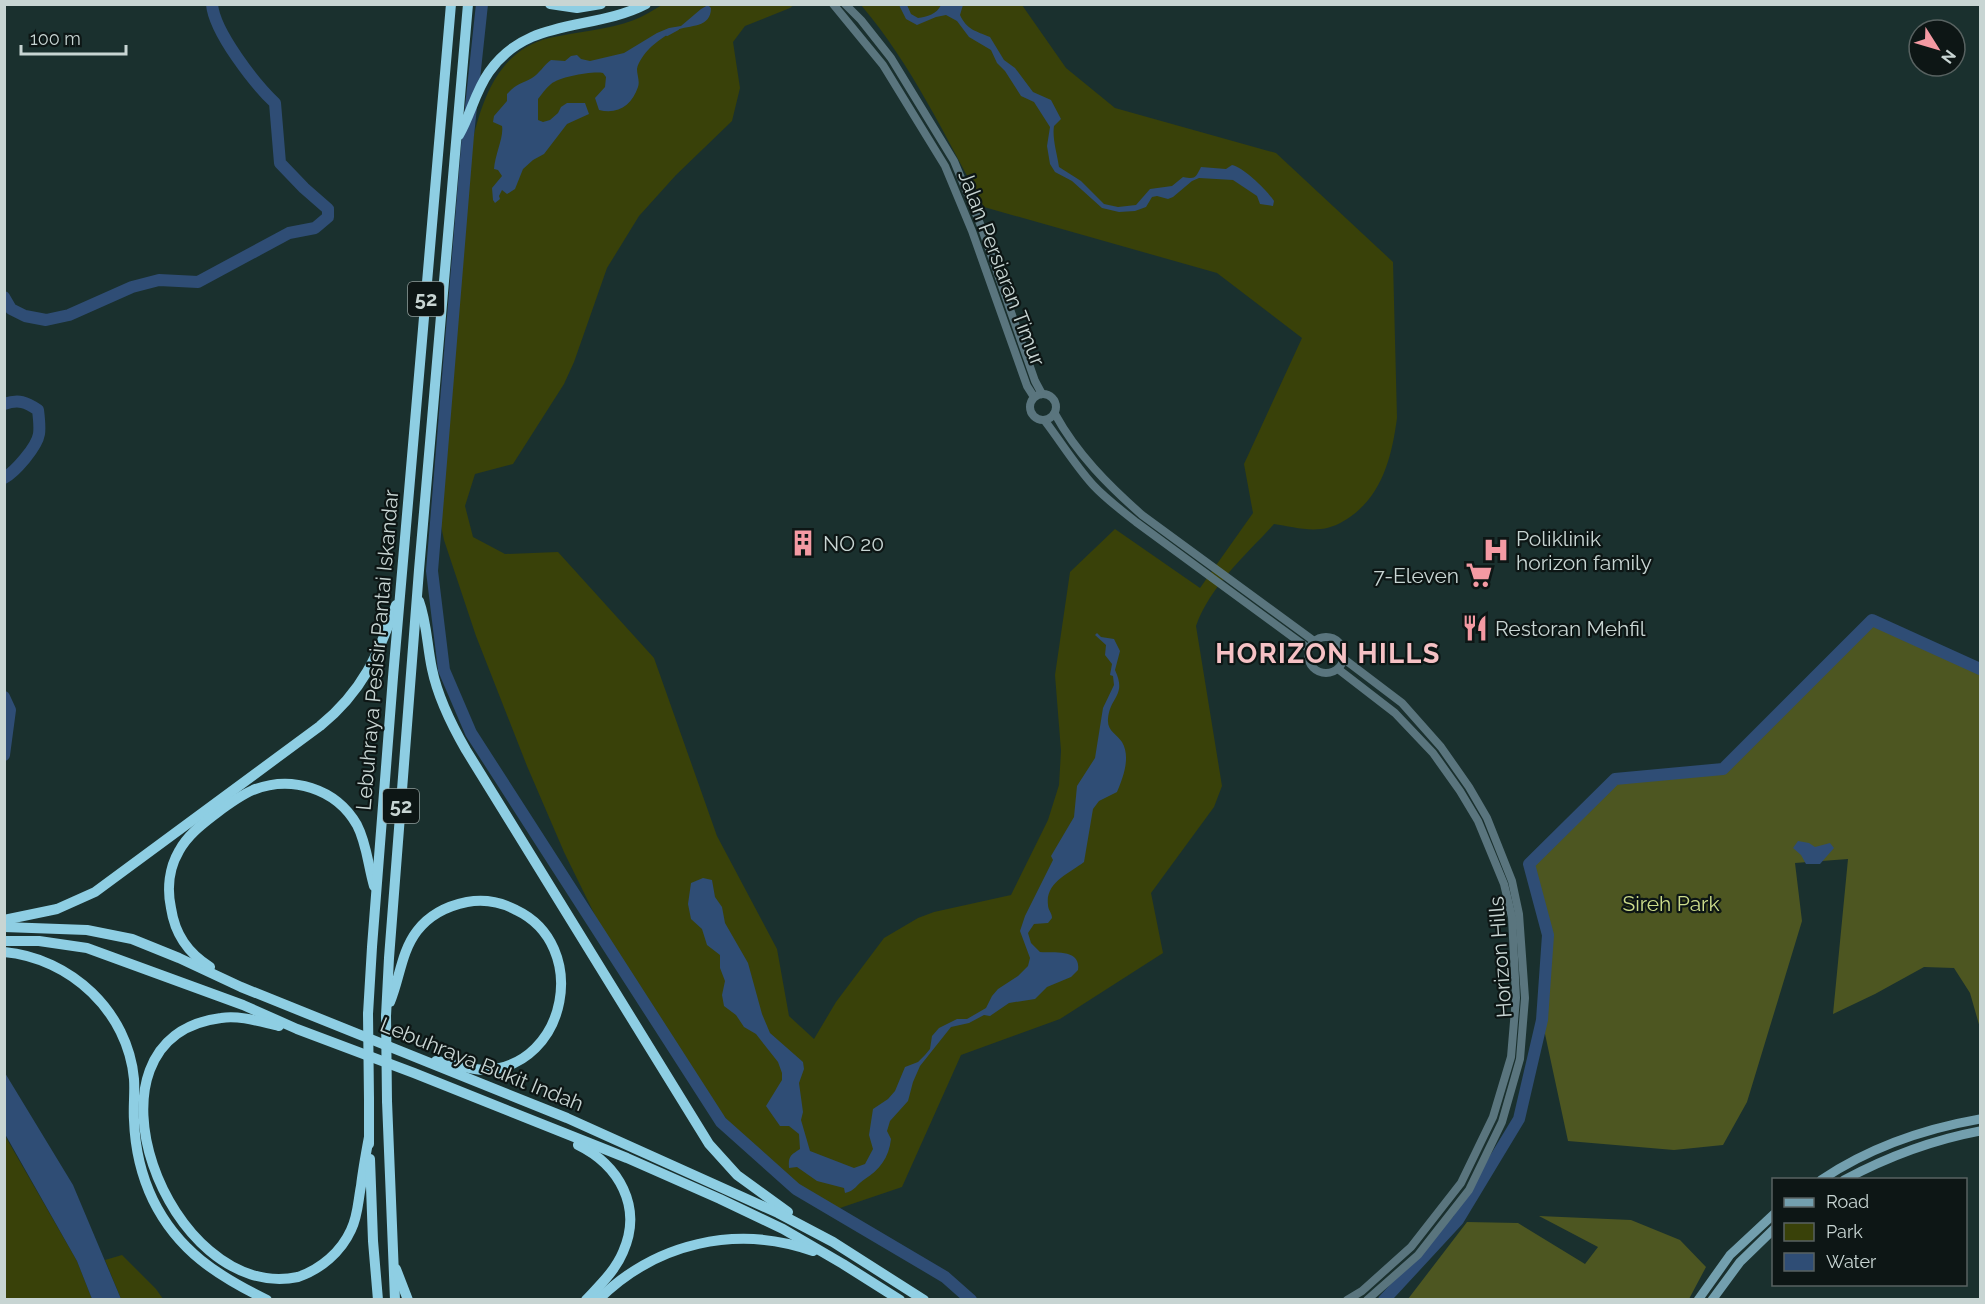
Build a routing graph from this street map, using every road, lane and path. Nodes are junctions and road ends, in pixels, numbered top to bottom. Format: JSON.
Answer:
{"nodes":[{"id":1,"x":451,"y":4,"type":"edge"},
{"id":2,"x":468,"y":4,"type":"edge"},
{"id":3,"x":550,"y":4,"type":"edge"},
{"id":4,"x":601,"y":4,"type":"edge"},
{"id":5,"x":646,"y":4,"type":"edge"},
{"id":6,"x":833,"y":4,"type":"edge"},
{"id":7,"x":845,"y":4,"type":"edge"},
{"id":8,"x":457,"y":137,"type":"junction"},
{"id":9,"x":1042,"y":394,"type":"junction"},
{"id":10,"x":1034,"y":397,"type":"junction"},
{"id":11,"x":1055,"y":414,"type":"junction"},
{"id":12,"x":1045,"y":421,"type":"junction"},
{"id":13,"x":401,"y":594,"type":"junction"},
{"id":14,"x":417,"y":595,"type":"junction"},
{"id":15,"x":1314,"y":640,"type":"junction"},
{"id":16,"x":1309,"y":649,"type":"junction"},
{"id":17,"x":1344,"y":659,"type":"junction"},
{"id":18,"x":1338,"y":669,"type":"junction"},
{"id":19,"x":376,"y":896,"type":"junction"},
{"id":20,"x":4,"y":920,"type":"edge"},
{"id":21,"x":4,"y":927,"type":"edge"},
{"id":22,"x":4,"y":941,"type":"edge"},
{"id":23,"x":4,"y":952,"type":"edge"},
{"id":24,"x":241,"y":987,"type":"junction"},
{"id":25,"x":386,"y":1013,"type":"junction"},
{"id":26,"x":297,"y":1029,"type":"junction"},
{"id":27,"x":415,"y":1058,"type":"junction"},
{"id":28,"x":1980,"y":1119,"type":"edge"},
{"id":29,"x":552,"y":1129,"type":"junction"},
{"id":30,"x":1980,"y":1131,"type":"edge"},
{"id":31,"x":369,"y":1137,"type":"junction"},
{"id":32,"x":1823,"y":1178,"type":"edge"},
{"id":33,"x":1846,"y":1178,"type":"edge"},
{"id":34,"x":1772,"y":1215,"type":"edge"},
{"id":35,"x":1772,"y":1230,"type":"edge"},
{"id":36,"x":833,"y":1242,"type":"junction"},
{"id":37,"x":393,"y":1263,"type":"junction"},
{"id":38,"x":843,"y":1264,"type":"junction"},
{"id":39,"x":267,"y":1299,"type":"edge"},
{"id":40,"x":378,"y":1299,"type":"edge"},
{"id":41,"x":395,"y":1299,"type":"edge"},
{"id":42,"x":408,"y":1299,"type":"edge"},
{"id":43,"x":586,"y":1299,"type":"edge"},
{"id":44,"x":598,"y":1299,"type":"edge"},
{"id":45,"x":900,"y":1299,"type":"edge"},
{"id":46,"x":924,"y":1299,"type":"edge"},
{"id":47,"x":1347,"y":1299,"type":"edge"},
{"id":48,"x":1367,"y":1299,"type":"edge"},
{"id":49,"x":1698,"y":1299,"type":"edge"},
{"id":50,"x":1712,"y":1299,"type":"edge"}],
"edges":[{"from":1,"to":13,"type":"highway","name":"Lebuhraya Pesisir Pantai Iskandar","number":"52"},
{"from":2,"to":8,"type":"highway","name":"Lebuhraya Pesisir Pantai Iskandar","number":"52"},
{"from":3,"to":4,"type":"highway"},
{"from":5,"to":8,"type":"highway"},
{"from":6,"to":10,"type":"street","name":"Jalan Persiaran Timur"},
{"from":7,"to":9,"type":"street","name":"Jalan Persiaran Timur"},
{"from":8,"to":14,"type":"highway","name":"Lebuhraya Pesisir Pantai Iskandar","number":"52"},
{"from":9,"to":10,"type":"street","name":"Jalan Persiaran Timur"},
{"from":9,"to":11,"type":"street","name":"Jalan Persiaran Timur"},
{"from":10,"to":12,"type":"street","name":"Jalan Persiaran Timur"},
{"from":11,"to":12,"type":"street"},
{"from":11,"to":15,"type":"street","name":"Jalan Persiaran Timur"},
{"from":12,"to":16,"type":"street","name":"Jalan Persiaran Timur"},
{"from":13,"to":19,"type":"highway","name":"Lebuhraya Pesisir Pantai Iskandar","number":"52"},
{"from":13,"to":20,"type":"highway"},
{"from":14,"to":25,"type":"highway","name":"Lebuhraya Pesisir Pantai Iskandar","number":"52"},
{"from":14,"to":36,"type":"highway"},
{"from":15,"to":16,"type":"street"},
{"from":15,"to":17,"type":"street","name":"Horizon Hills"},
{"from":16,"to":18,"type":"street","name":"Horizon Hills"},
{"from":17,"to":18,"type":"street"},
{"from":17,"to":48,"type":"street","name":"Horizon Hills"},
{"from":18,"to":47,"type":"street","name":"Horizon Hills"},
{"from":19,"to":24,"type":"highway"},
{"from":19,"to":31,"type":"highway","name":"Lebuhraya Pesisir Pantai Iskandar","number":"52","bridge":true},
{"from":21,"to":24,"type":"highway","name":"Lebuhraya Bukit Indah"},
{"from":22,"to":26,"type":"highway","name":"Lebuhraya Bukit Indah"},
{"from":23,"to":39,"type":"highway"},
{"from":24,"to":27,"type":"highway","name":"Lebuhraya Bukit Indah"},
{"from":25,"to":27,"type":"highway"},
{"from":25,"to":37,"type":"highway","name":"Lebuhraya Pesisir Pantai Iskandar","number":"52","bridge":true},
{"from":26,"to":29,"type":"highway","name":"Lebuhraya Bukit Indah"},
{"from":26,"to":31,"type":"highway"},
{"from":27,"to":36,"type":"highway","name":"Lebuhraya Bukit Indah"},
{"from":28,"to":32,"type":"main road"},
{"from":29,"to":38,"type":"highway","name":"Lebuhraya Bukit Indah"},
{"from":29,"to":43,"type":"highway"},
{"from":30,"to":33,"type":"main road"},
{"from":31,"to":40,"type":"highway","name":"Lebuhraya Pesisir Pantai Iskandar","number":"52"},
{"from":34,"to":49,"type":"main road"},
{"from":35,"to":50,"type":"main road"},
{"from":36,"to":46,"type":"highway","name":"Lebuhraya Bukit Indah"},
{"from":37,"to":41,"type":"highway","name":"Lebuhraya Pesisir Pantai Iskandar","number":"52"},
{"from":37,"to":42,"type":"highway"},
{"from":38,"to":44,"type":"highway"},
{"from":38,"to":45,"type":"highway","name":"Lebuhraya Bukit Indah"}]}
